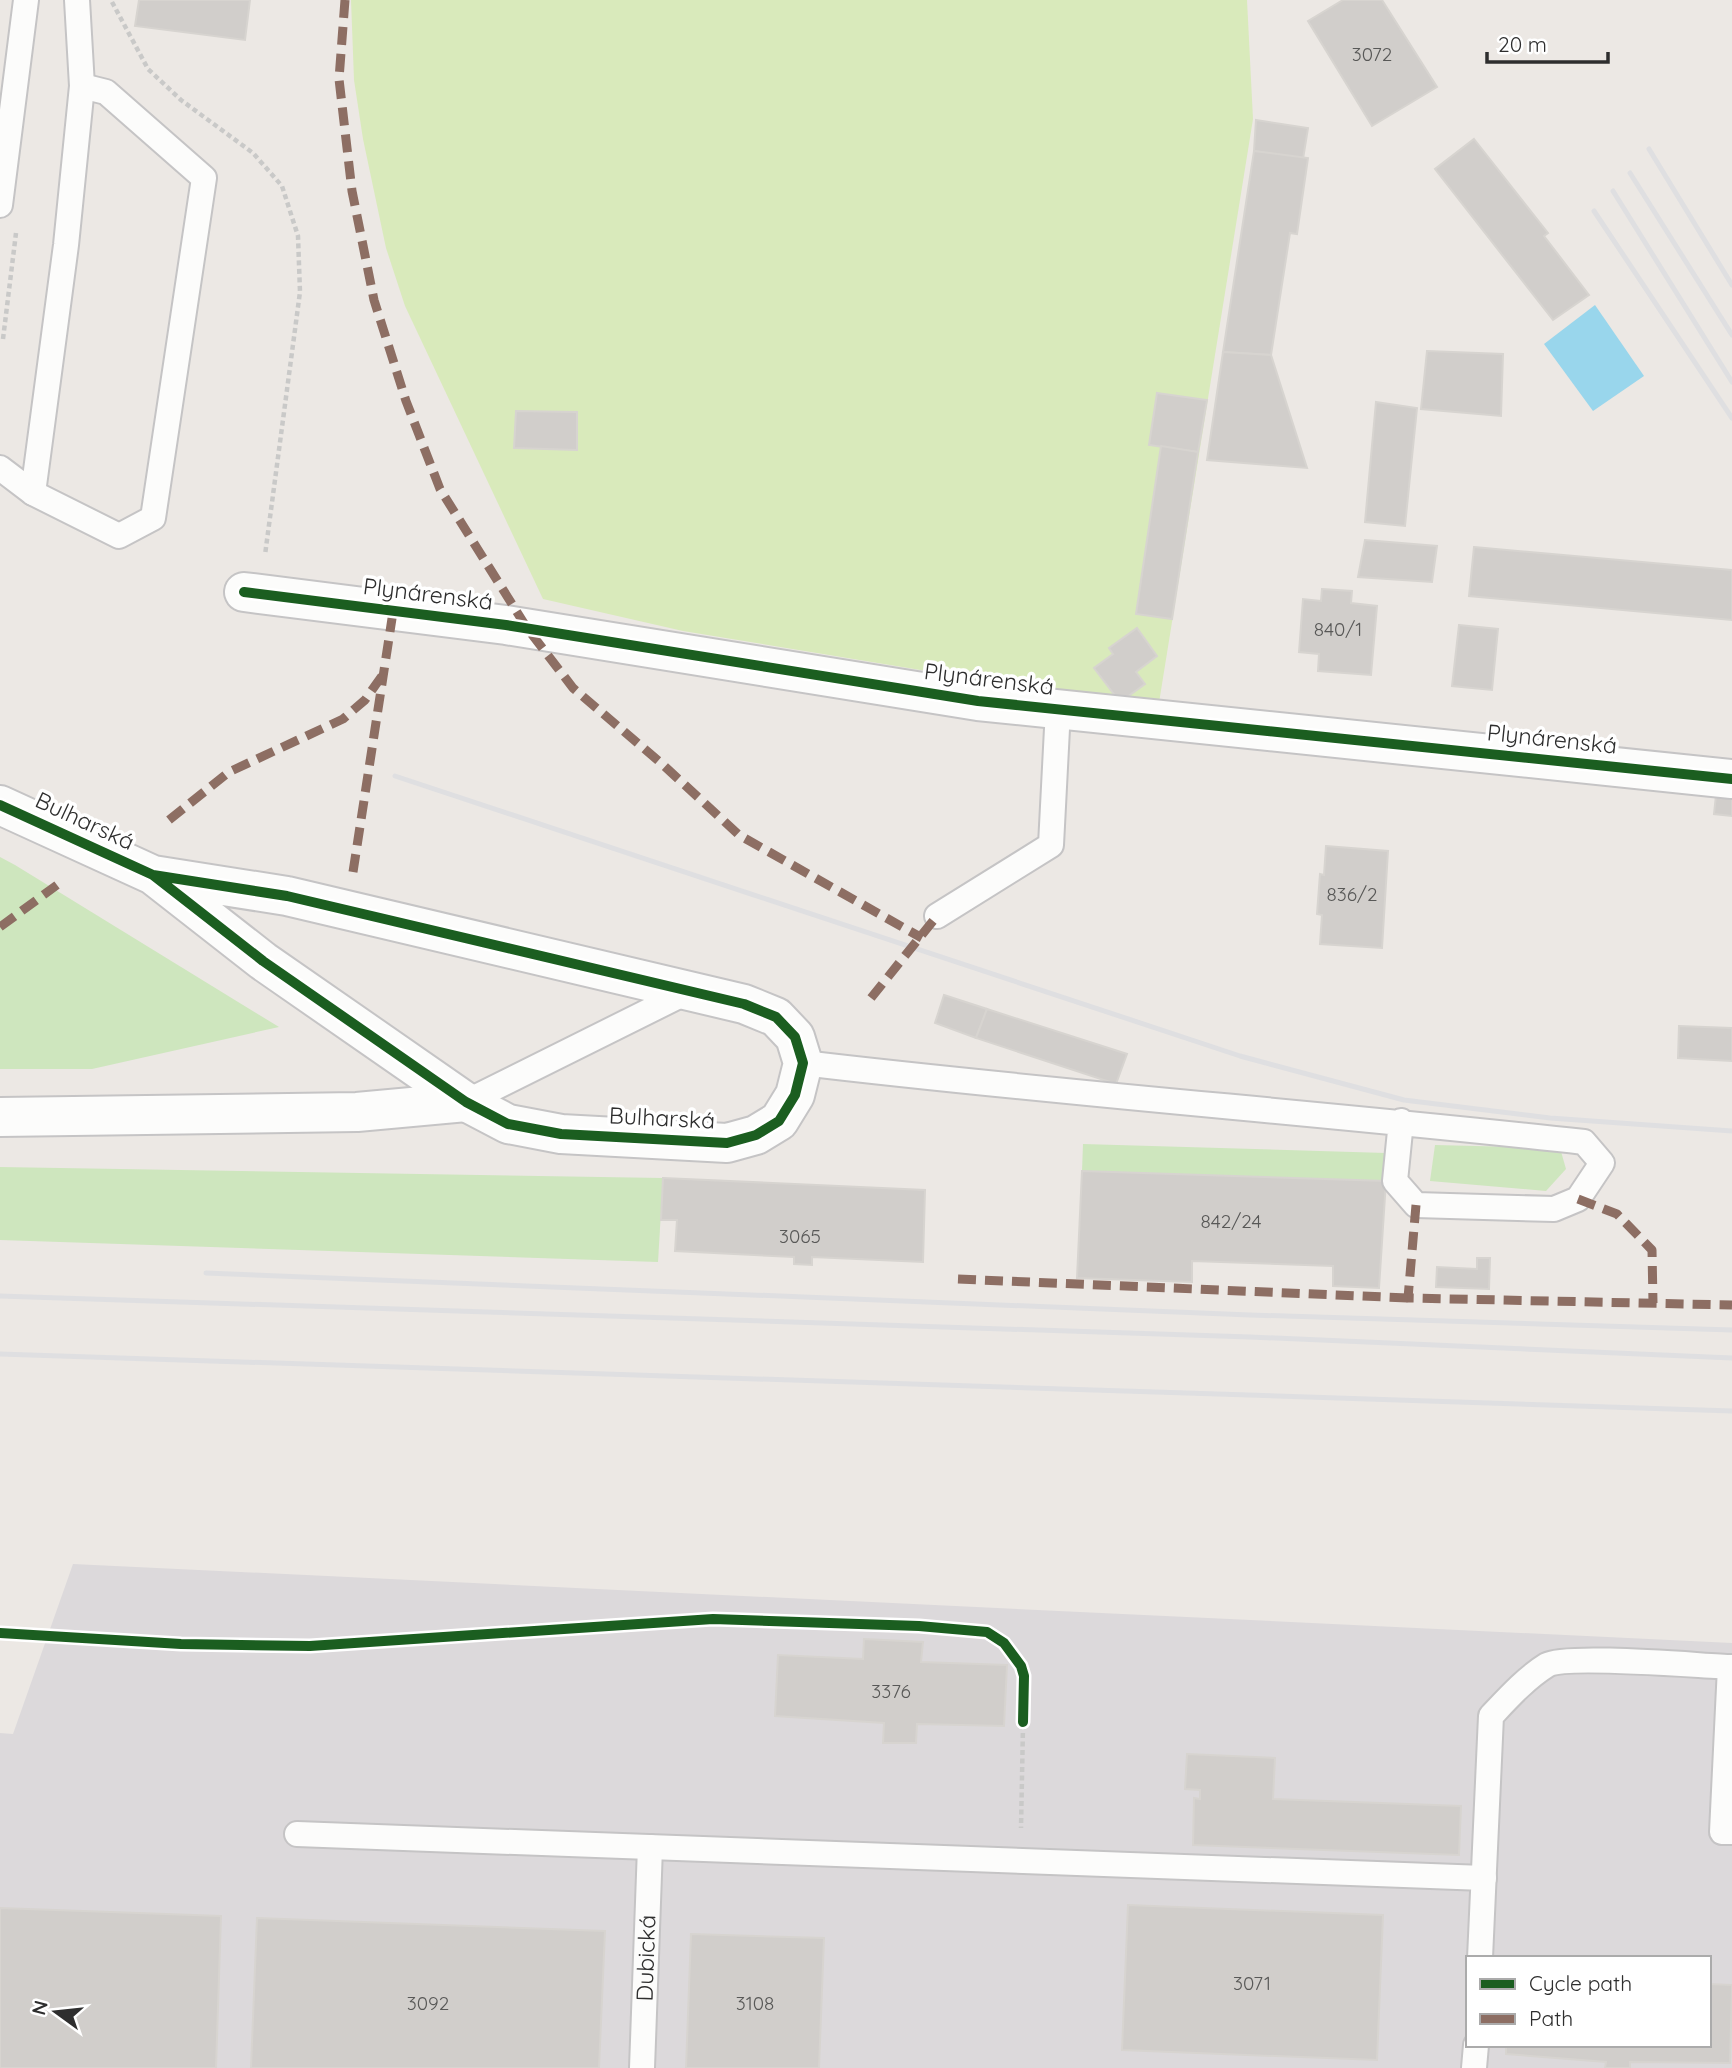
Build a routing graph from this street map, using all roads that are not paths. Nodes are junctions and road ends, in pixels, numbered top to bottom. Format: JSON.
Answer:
{"nodes":[{"id":1,"x":26,"y":0,"type":"edge"},
{"id":2,"x":77,"y":0,"type":"edge"},
{"id":3,"x":82,"y":86,"type":"junction"},
{"id":4,"x":0,"y":205,"type":"edge"},
{"id":5,"x":0,"y":468,"type":"edge"},
{"id":6,"x":33,"y":493,"type":"junction"},
{"id":7,"x":252,"y":593,"type":"road end"},
{"id":8,"x":1058,"y":709,"type":"junction"},
{"id":9,"x":1732,"y":779,"type":"edge"},
{"id":10,"x":0,"y":805,"type":"edge"},
{"id":11,"x":153,"y":875,"type":"junction"},
{"id":12,"x":937,"y":916,"type":"dead end"},
{"id":13,"x":692,"y":990,"type":"junction"},
{"id":14,"x":803,"y":1063,"type":"junction"},
{"id":15,"x":466,"y":1102,"type":"junction"},
{"id":16,"x":0,"y":1117,"type":"edge"},
{"id":17,"x":1401,"y":1121,"type":"junction"},
{"id":18,"x":1731,"y":1667,"type":"edge"},
{"id":19,"x":1732,"y":1832,"type":"edge"},
{"id":20,"x":298,"y":1834,"type":"dead end"},
{"id":21,"x":650,"y":1847,"type":"junction"},
{"id":22,"x":1484,"y":1878,"type":"junction"},
{"id":23,"x":1480,"y":1956,"type":"edge"},
{"id":24,"x":1476,"y":2047,"type":"edge"},
{"id":25,"x":642,"y":2068,"type":"edge"},
{"id":26,"x":1475,"y":2068,"type":"edge"}],
"edges":[{"from":1,"to":4,"type":"lane"},
{"from":2,"to":3,"type":"lane"},
{"from":3,"to":6,"type":"lane"},
{"from":3,"to":6,"type":"lane"},
{"from":5,"to":6,"type":"lane"},
{"from":7,"to":8,"type":"street","name":"Plynárenská"},
{"from":8,"to":9,"type":"street","name":"Plynárenská"},
{"from":8,"to":12,"type":"lane"},
{"from":10,"to":11,"type":"street","name":"Bulharská"},
{"from":11,"to":13,"type":"street","name":"Bulharská"},
{"from":11,"to":15,"type":"street","name":"Bulharská"},
{"from":13,"to":14,"type":"street","name":"Bulharská"},
{"from":13,"to":15,"type":"lane"},
{"from":14,"to":15,"type":"street","name":"Bulharská"},
{"from":14,"to":17,"type":"lane"},
{"from":15,"to":16,"type":"street"},
{"from":17,"to":17,"type":"lane"},
{"from":18,"to":19,"type":"lane"},
{"from":18,"to":22,"type":"lane"},
{"from":20,"to":21,"type":"lane"},
{"from":21,"to":22,"type":"lane"},
{"from":21,"to":25,"type":"lane","name":"Dubická"},
{"from":22,"to":23,"type":"lane"},
{"from":24,"to":26,"type":"lane"}]}
